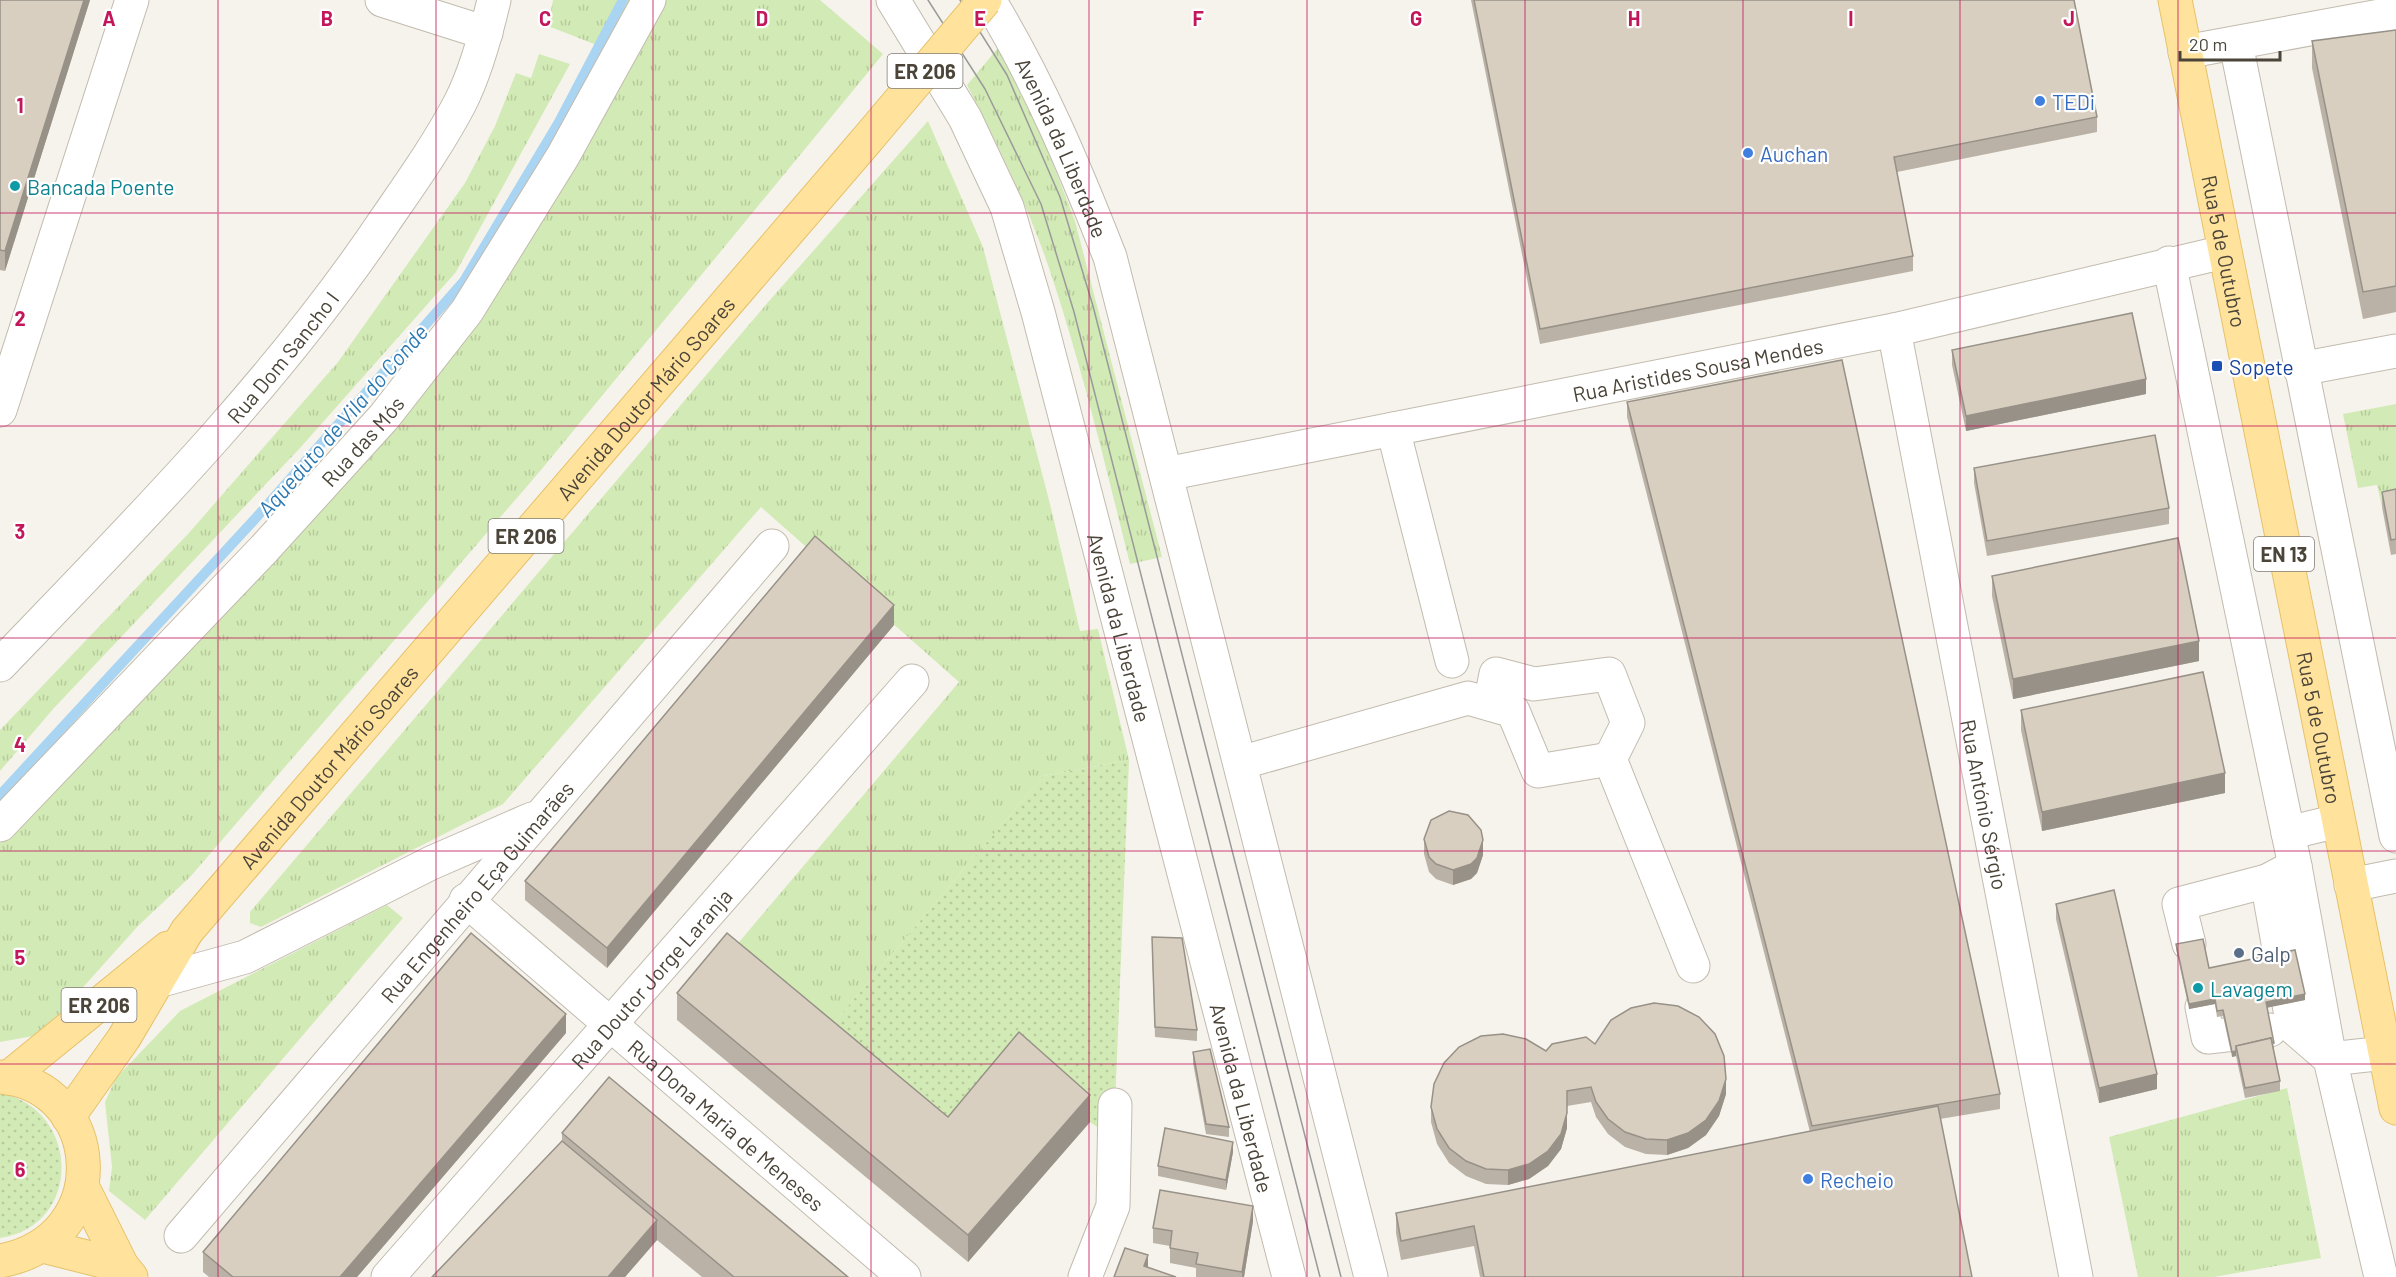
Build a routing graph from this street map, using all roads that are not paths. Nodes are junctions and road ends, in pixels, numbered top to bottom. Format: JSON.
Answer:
{"nodes":[{"id":1,"x":132,"y":0,"type":"edge"},
{"id":2,"x":382,"y":0,"type":"edge"},
{"id":3,"x":494,"y":0,"type":"edge"},
{"id":4,"x":649,"y":0,"type":"edge"},
{"id":5,"x":893,"y":0,"type":"edge"},
{"id":6,"x":987,"y":0,"type":"edge"},
{"id":7,"x":2175,"y":0,"type":"edge"},
{"id":8,"x":2396,"y":13,"type":"edge"},
{"id":9,"x":486,"y":33,"type":"junction"},
{"id":10,"x":2236,"y":44,"type":"junction"},
{"id":11,"x":2186,"y":52,"type":"junction"},
{"id":12,"x":2224,"y":252,"type":"junction"},
{"id":13,"x":2169,"y":263,"type":"junction"},
{"id":14,"x":1894,"y":330,"type":"junction"},
{"id":15,"x":2396,"y":351,"type":"edge"},
{"id":16,"x":2300,"y":369,"type":"junction"},
{"id":17,"x":0,"y":410,"type":"edge"},
{"id":18,"x":1393,"y":429,"type":"junction"},
{"id":19,"x":1166,"y":474,"type":"junction"},
{"id":20,"x":772,"y":546,"type":"dead end"},
{"id":21,"x":1452,"y":661,"type":"junction"},
{"id":22,"x":0,"y":665,"type":"edge"},
{"id":23,"x":912,"y":681,"type":"dead end"},
{"id":24,"x":1492,"y":694,"type":"junction"},
{"id":25,"x":1450,"y":703,"type":"junction"},
{"id":26,"x":1610,"y":759,"type":"junction"},
{"id":27,"x":1240,"y":763,"type":"junction"},
{"id":28,"x":542,"y":815,"type":"junction"},
{"id":29,"x":2338,"y":821,"type":"junction"},
{"id":30,"x":0,"y":825,"type":"edge"},
{"id":31,"x":2288,"y":833,"type":"junction"},
{"id":32,"x":2396,"y":836,"type":"edge"},
{"id":33,"x":2295,"y":866,"type":"junction"},
{"id":34,"x":2396,"y":876,"type":"edge"},
{"id":35,"x":2267,"y":881,"type":"junction"},
{"id":36,"x":2351,"y":885,"type":"junction"},
{"id":37,"x":466,"y":900,"type":"junction"},
{"id":38,"x":188,"y":931,"type":"junction"},
{"id":39,"x":2189,"y":944,"type":"edge"},
{"id":40,"x":1693,"y":966,"type":"dead end"},
{"id":41,"x":158,"y":981,"type":"junction"},
{"id":42,"x":2202,"y":1007,"type":"edge"},
{"id":43,"x":609,"y":1026,"type":"junction"},
{"id":44,"x":2293,"y":1027,"type":"junction"},
{"id":45,"x":2385,"y":1053,"type":"junction"},
{"id":46,"x":2330,"y":1059,"type":"junction"},
{"id":47,"x":4,"y":1078,"type":"edge"},
{"id":48,"x":1115,"y":1105,"type":"dead end"},
{"id":49,"x":2396,"y":1108,"type":"edge"},
{"id":50,"x":68,"y":1117,"type":"junction"},
{"id":51,"x":82,"y":1186,"type":"junction"},
{"id":52,"x":181,"y":1236,"type":"dead end"},
{"id":53,"x":43,"y":1246,"type":"junction"},
{"id":54,"x":0,"y":1261,"type":"edge"},
{"id":55,"x":126,"y":1271,"type":"edge"},
{"id":56,"x":388,"y":1277,"type":"edge"},
{"id":57,"x":904,"y":1277,"type":"edge"},
{"id":58,"x":1085,"y":1277,"type":"edge"},
{"id":59,"x":1289,"y":1277,"type":"edge"},
{"id":60,"x":1371,"y":1277,"type":"edge"},
{"id":61,"x":2076,"y":1277,"type":"edge"},
{"id":62,"x":2381,"y":1277,"type":"edge"}],
"edges":[{"from":1,"to":17,"type":"street"},
{"from":2,"to":9,"type":"street"},
{"from":3,"to":9,"type":"street","name":"Rua Dom Sancho I"},
{"from":4,"to":30,"type":"street","name":"Rua das Mós"},
{"from":5,"to":59,"type":"street","name":"Avenida da Liberdade"},
{"from":6,"to":19,"type":"street","name":"Avenida da Liberdade"},
{"from":6,"to":38,"type":"main road","name":"Avenida Doutor Mário Soares","number":"ER 206","bridge":true},
{"from":7,"to":11,"type":"main road","name":"Rua 5 de Outubro","number":"EN 13"},
{"from":8,"to":10,"type":"street"},
{"from":9,"to":22,"type":"street","name":"Rua Dom Sancho I"},
{"from":10,"to":11,"type":"street"},
{"from":10,"to":16,"type":"street"},
{"from":11,"to":12,"type":"main road","name":"Rua 5 de Outubro","number":"EN 13"},
{"from":12,"to":13,"type":"street","name":"Rua Aristides Sousa Mendes"},
{"from":12,"to":29,"type":"main road","name":"Rua 5 de Outubro","number":"EN 13"},
{"from":13,"to":14,"type":"street","name":"Rua Aristides Sousa Mendes"},
{"from":13,"to":31,"type":"street"},
{"from":14,"to":18,"type":"street","name":"Rua Aristides Sousa Mendes"},
{"from":14,"to":61,"type":"street","name":"Rua António Sérgio"},
{"from":15,"to":16,"type":"street"},
{"from":16,"to":32,"type":"street"},
{"from":18,"to":19,"type":"street","name":"Rua Aristides Sousa Mendes"},
{"from":18,"to":21,"type":"street"},
{"from":19,"to":27,"type":"street","name":"Avenida da Liberdade"},
{"from":20,"to":28,"type":"street","name":"Rua Engenheiro Eça Guimarães"},
{"from":21,"to":24,"type":"street"},
{"from":21,"to":25,"type":"street"},
{"from":23,"to":43,"type":"street","name":"Rua Doutor Jorge Laranja"},
{"from":24,"to":25,"type":"street"},
{"from":24,"to":26,"type":"street"},
{"from":24,"to":26,"type":"street"},
{"from":25,"to":27,"type":"street"},
{"from":26,"to":40,"type":"street"},
{"from":27,"to":60,"type":"street","name":"Avenida da Liberdade"},
{"from":28,"to":37,"type":"street","name":"Rua Engenheiro Eça Guimarães"},
{"from":28,"to":41,"type":"street"},
{"from":29,"to":31,"type":"street","name":"Rua 5 de Outubro"},
{"from":29,"to":36,"type":"main road","name":"Rua 5 de Outubro","number":"EN 13"},
{"from":31,"to":33,"type":"street"},
{"from":33,"to":35,"type":"street"},
{"from":33,"to":46,"type":"street"},
{"from":34,"to":36,"type":"street"},
{"from":35,"to":39,"type":"street"},
{"from":35,"to":44,"type":"street"},
{"from":36,"to":45,"type":"main road","name":"Rua 5 de Outubro","number":"EN 13"},
{"from":37,"to":43,"type":"street","name":"Rua Dona Maria de Meneses"},
{"from":37,"to":52,"type":"street","name":"Rua Engenheiro Eça Guimarães"},
{"from":38,"to":41,"type":"main road","name":"Avenida Doutor Mário Soares","number":"ER 206"},
{"from":38,"to":47,"type":"main road","name":"Avenida Doutor Mário Soares","number":"ER 206"},
{"from":41,"to":50,"type":"main road","name":"Avenida Doutor Mário Soares","number":"ER 206"},
{"from":42,"to":44,"type":"street"},
{"from":43,"to":56,"type":"street","name":"Rua Doutor Jorge Laranja"},
{"from":43,"to":57,"type":"street","name":"Rua Dona Maria de Meneses"},
{"from":44,"to":46,"type":"street"},
{"from":45,"to":46,"type":"street"},
{"from":45,"to":49,"type":"main road","name":"Rua 5 de Outubro","number":"EN 13"},
{"from":46,"to":62,"type":"street"},
{"from":47,"to":50,"type":"main road","number":"ER 206"},
{"from":48,"to":58,"type":"street"},
{"from":50,"to":51,"type":"main road"},
{"from":51,"to":53,"type":"main road"},
{"from":51,"to":55,"type":"main road"},
{"from":53,"to":54,"type":"main road"},
{"from":53,"to":55,"type":"main road"}]}
